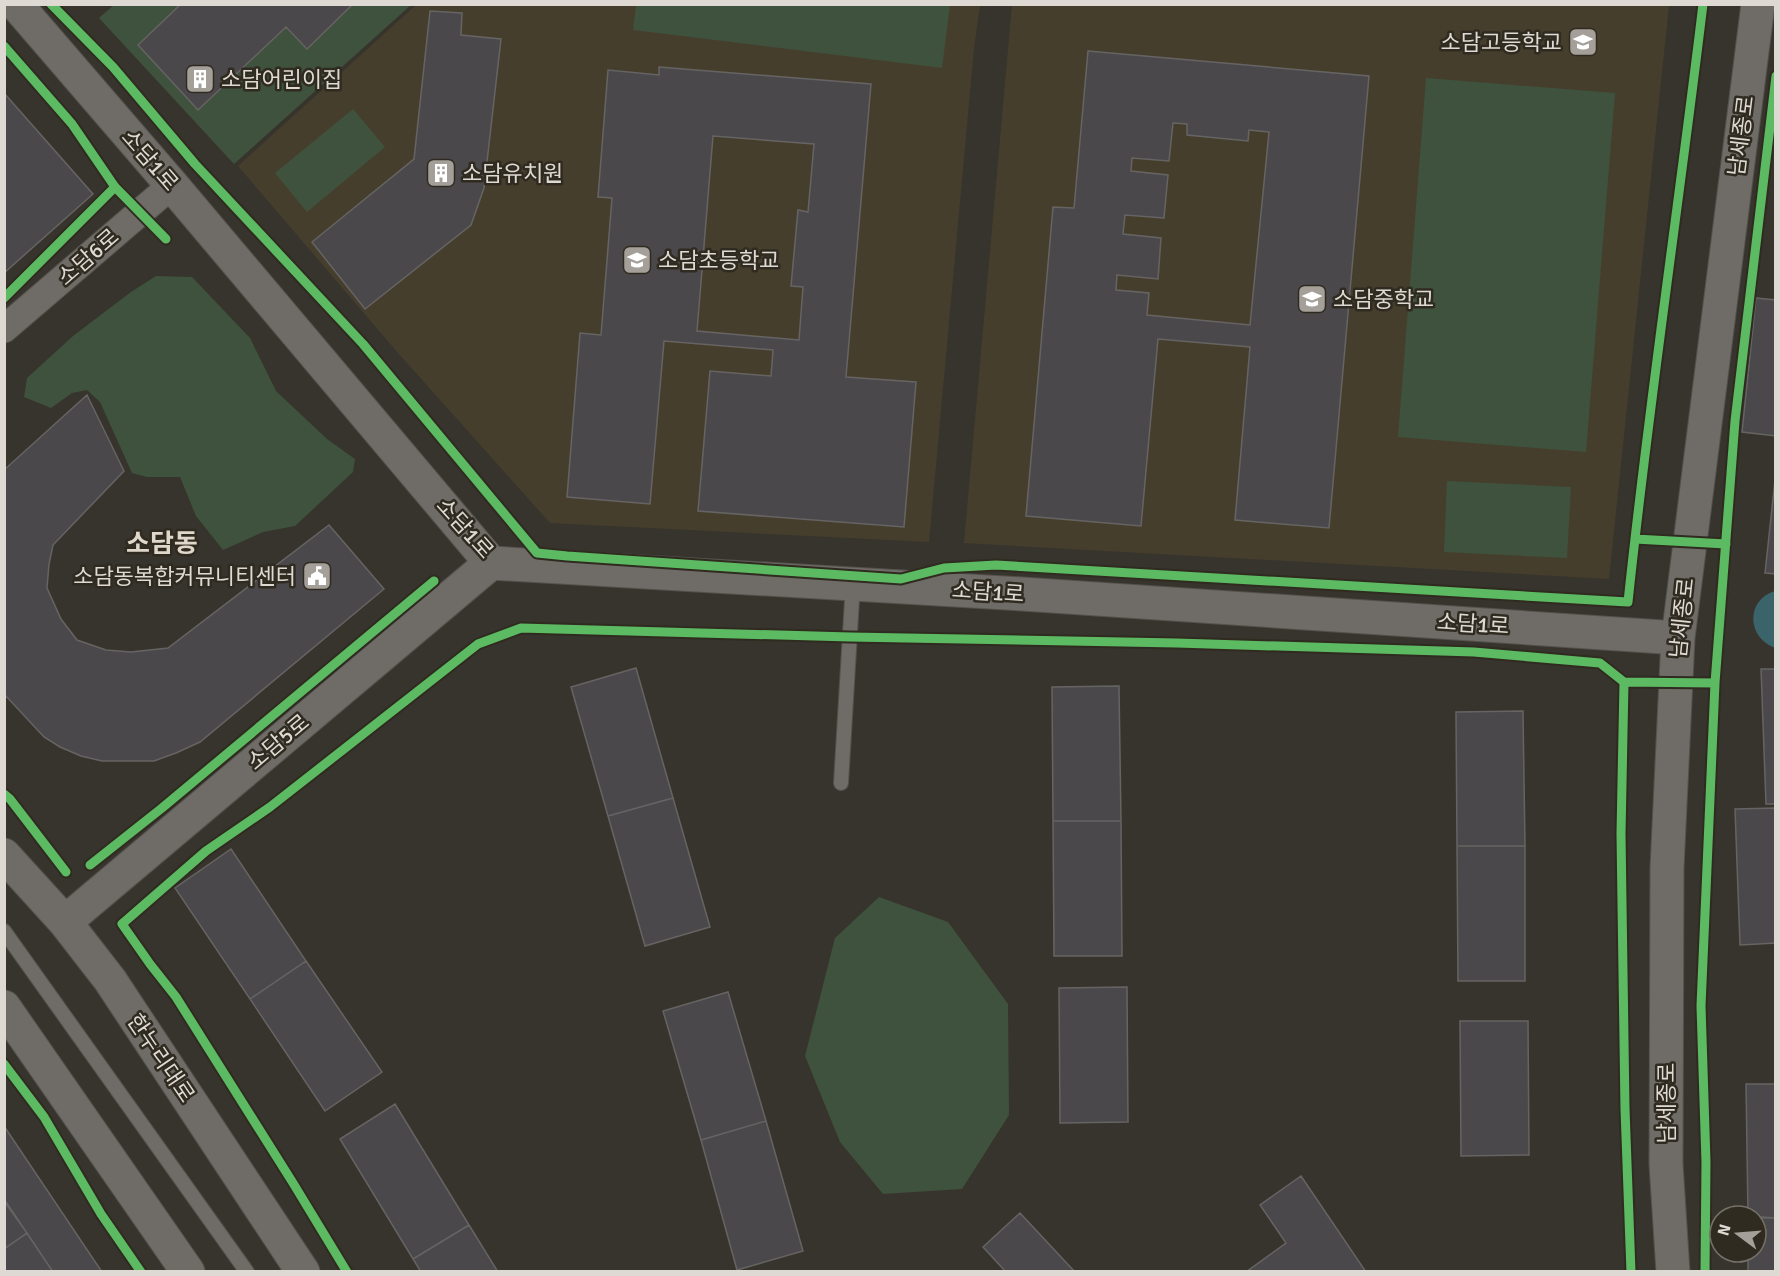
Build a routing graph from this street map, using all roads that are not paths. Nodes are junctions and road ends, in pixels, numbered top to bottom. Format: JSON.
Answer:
{"nodes":[{"id":1,"x":16,"y":4,"type":"edge"},
{"id":2,"x":1758,"y":4,"type":"edge"},
{"id":3,"x":172,"y":185,"type":"junction"},
{"id":4,"x":4,"y":329,"type":"edge"},
{"id":5,"x":491,"y":563,"type":"junction"},
{"id":6,"x":853,"y":583,"type":"junction"},
{"id":7,"x":1678,"y":638,"type":"junction"},
{"id":8,"x":841,"y":783,"type":"dead end"},
{"id":9,"x":4,"y":855,"type":"edge"},
{"id":10,"x":65,"y":922,"type":"junction"},
{"id":11,"x":4,"y":931,"type":"edge"},
{"id":12,"x":4,"y":1007,"type":"edge"},
{"id":13,"x":188,"y":1272,"type":"edge"},
{"id":14,"x":247,"y":1272,"type":"edge"},
{"id":15,"x":303,"y":1272,"type":"edge"},
{"id":16,"x":1673,"y":1272,"type":"edge"}],
"edges":[{"from":1,"to":3,"type":"street","name":"소담1로"},
{"from":2,"to":7,"type":"street","name":"남세종로"},
{"from":3,"to":4,"type":"street","name":"소담6로"},
{"from":3,"to":5,"type":"street","name":"소담1로"},
{"from":5,"to":6,"type":"street","name":"소담1로"},
{"from":5,"to":10,"type":"street","name":"소담5로"},
{"from":6,"to":7,"type":"street","name":"소담1로"},
{"from":6,"to":8,"type":"lane"},
{"from":7,"to":16,"type":"street","name":"남세종로"},
{"from":9,"to":10,"type":"street","name":"한누리대로"},
{"from":10,"to":15,"type":"street","name":"한누리대로"},
{"from":11,"to":14,"type":"lane"},
{"from":12,"to":13,"type":"street"}]}
